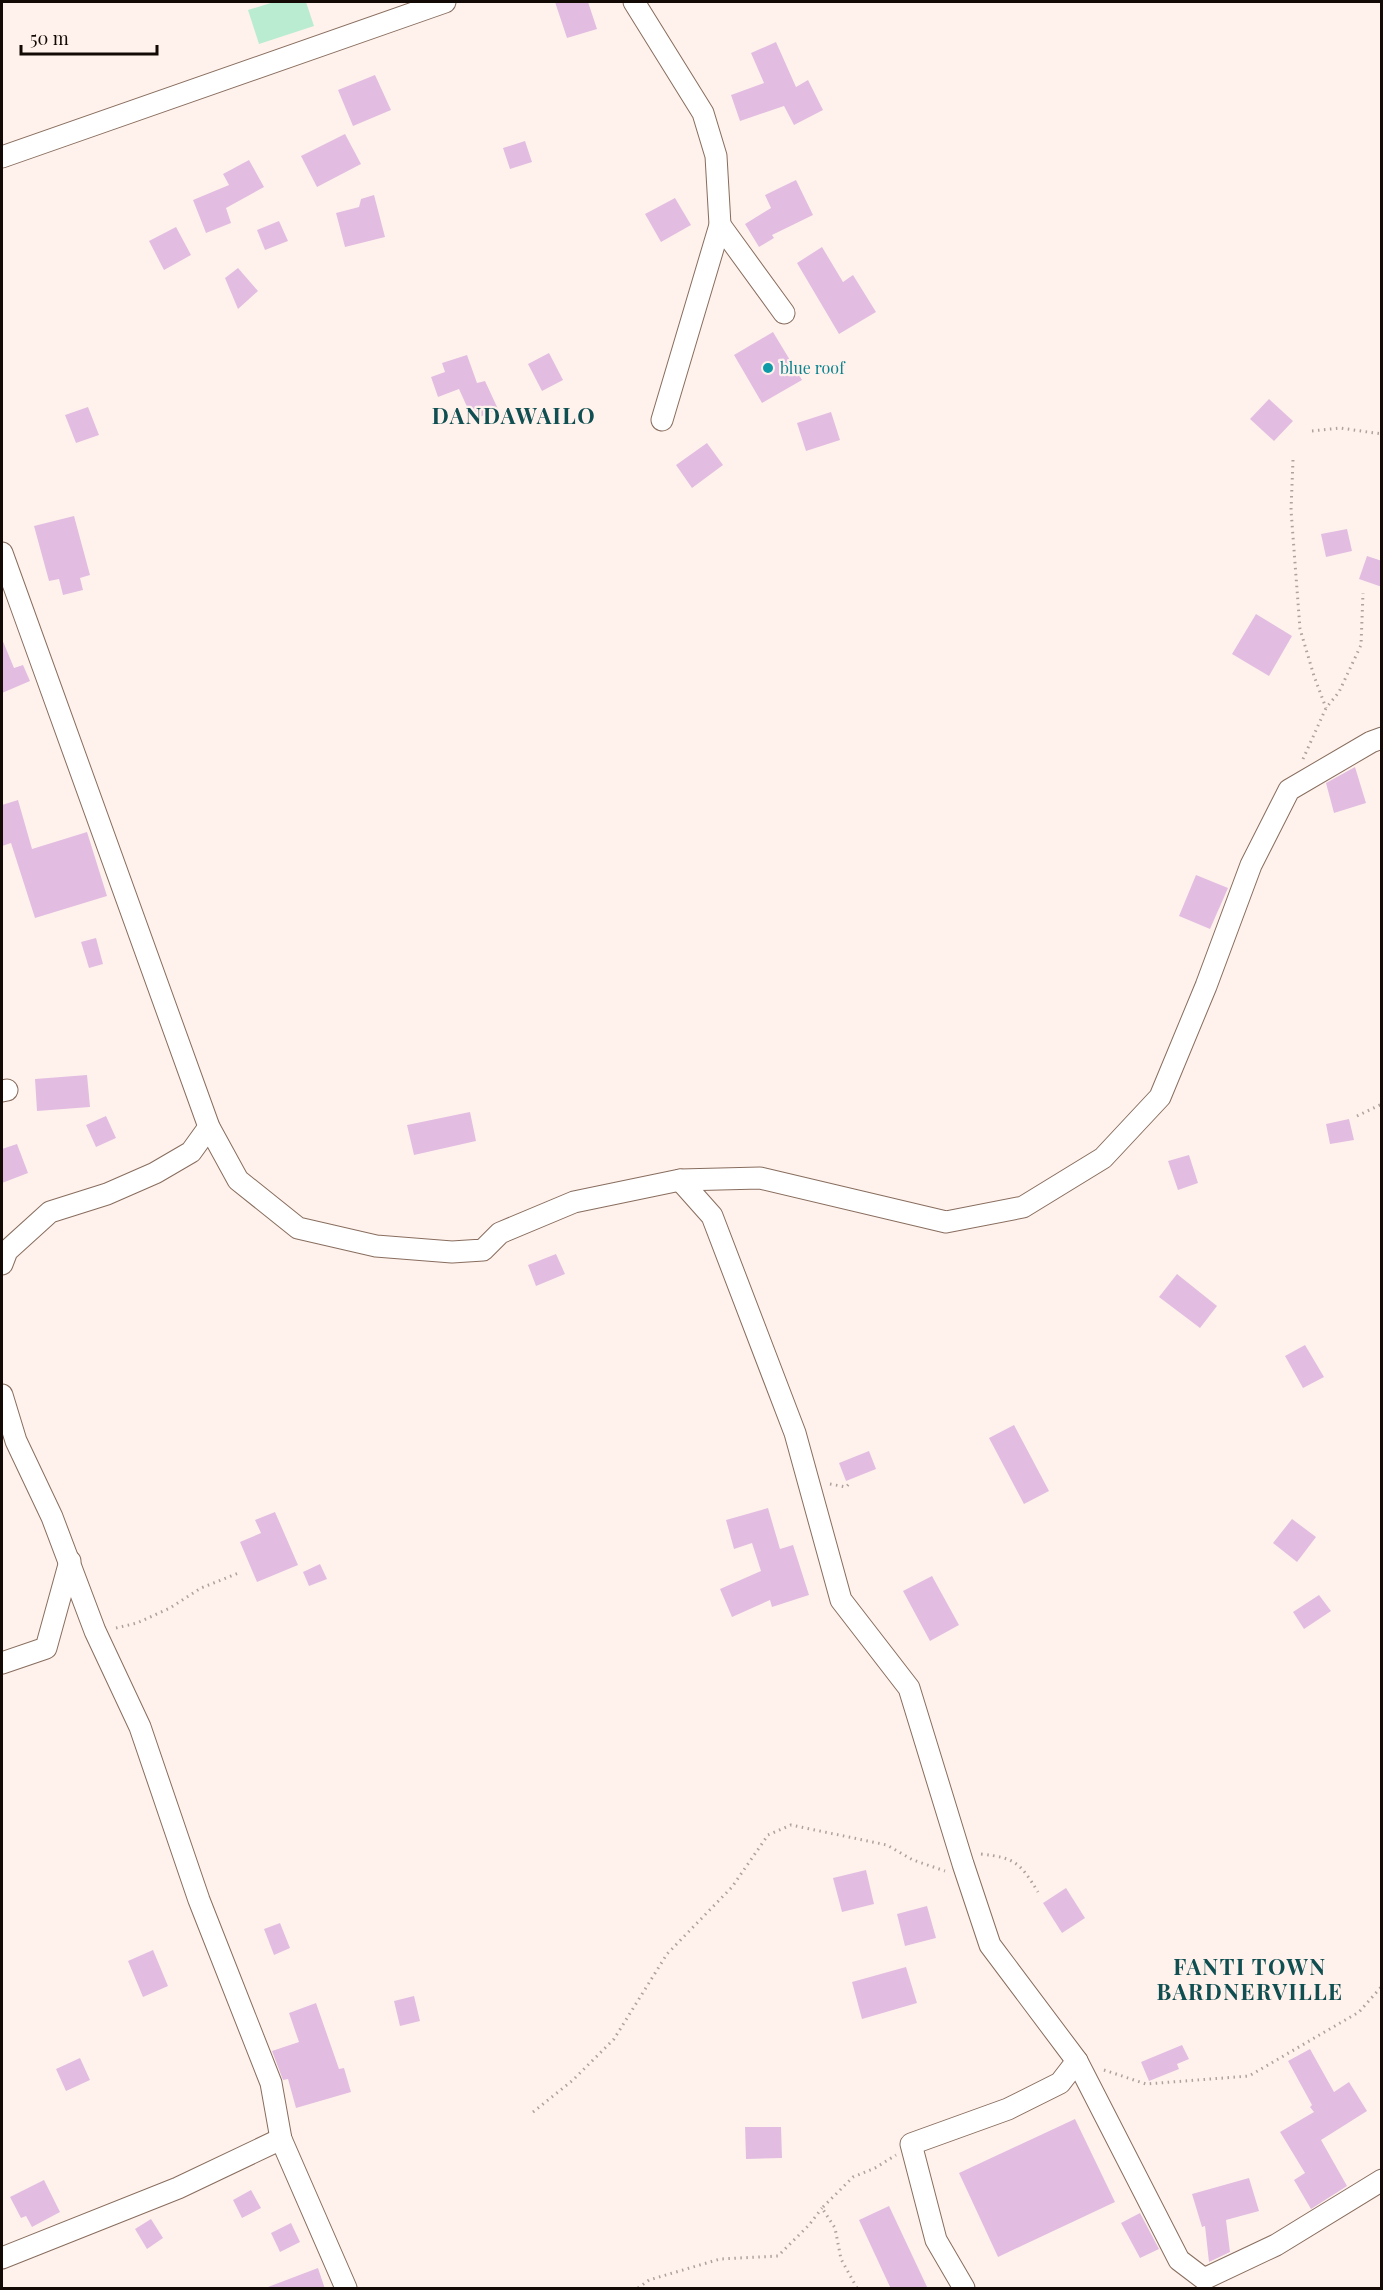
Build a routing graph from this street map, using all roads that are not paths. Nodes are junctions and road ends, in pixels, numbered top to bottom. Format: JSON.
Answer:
{"nodes":[{"id":1,"x":445,"y":2,"type":"edge"},
{"id":2,"x":634,"y":2,"type":"edge"},
{"id":3,"x":2,"y":157,"type":"edge"},
{"id":4,"x":720,"y":225,"type":"junction"},
{"id":5,"x":784,"y":314,"type":"dead end"},
{"id":6,"x":662,"y":420,"type":"dead end"},
{"id":7,"x":2,"y":553,"type":"edge"},
{"id":8,"x":1382,"y":738,"type":"edge"},
{"id":9,"x":209,"y":1127,"type":"junction"},
{"id":10,"x":680,"y":1180,"type":"junction"},
{"id":11,"x":3,"y":1251,"type":"edge"},
{"id":12,"x":2,"y":1395,"type":"edge"},
{"id":13,"x":70,"y":1561,"type":"junction"},
{"id":14,"x":2,"y":1663,"type":"edge"},
{"id":15,"x":1077,"y":2061,"type":"junction"},
{"id":16,"x":281,"y":2139,"type":"junction"},
{"id":17,"x":1382,"y":2180,"type":"edge"},
{"id":18,"x":5,"y":2252,"type":"edge"},
{"id":19,"x":346,"y":2289,"type":"edge"},
{"id":20,"x":964,"y":2289,"type":"edge"}],
"edges":[{"from":1,"to":3,"type":"street"},
{"from":2,"to":4,"type":"street"},
{"from":4,"to":5,"type":"street"},
{"from":4,"to":6,"type":"street"},
{"from":7,"to":9,"type":"street"},
{"from":8,"to":10,"type":"street"},
{"from":9,"to":10,"type":"street"},
{"from":9,"to":11,"type":"street"},
{"from":10,"to":15,"type":"street"},
{"from":12,"to":13,"type":"street"},
{"from":13,"to":14,"type":"street"},
{"from":13,"to":16,"type":"street"},
{"from":15,"to":17,"type":"street"},
{"from":15,"to":20,"type":"street"},
{"from":16,"to":18,"type":"street"},
{"from":16,"to":19,"type":"street"}]}
